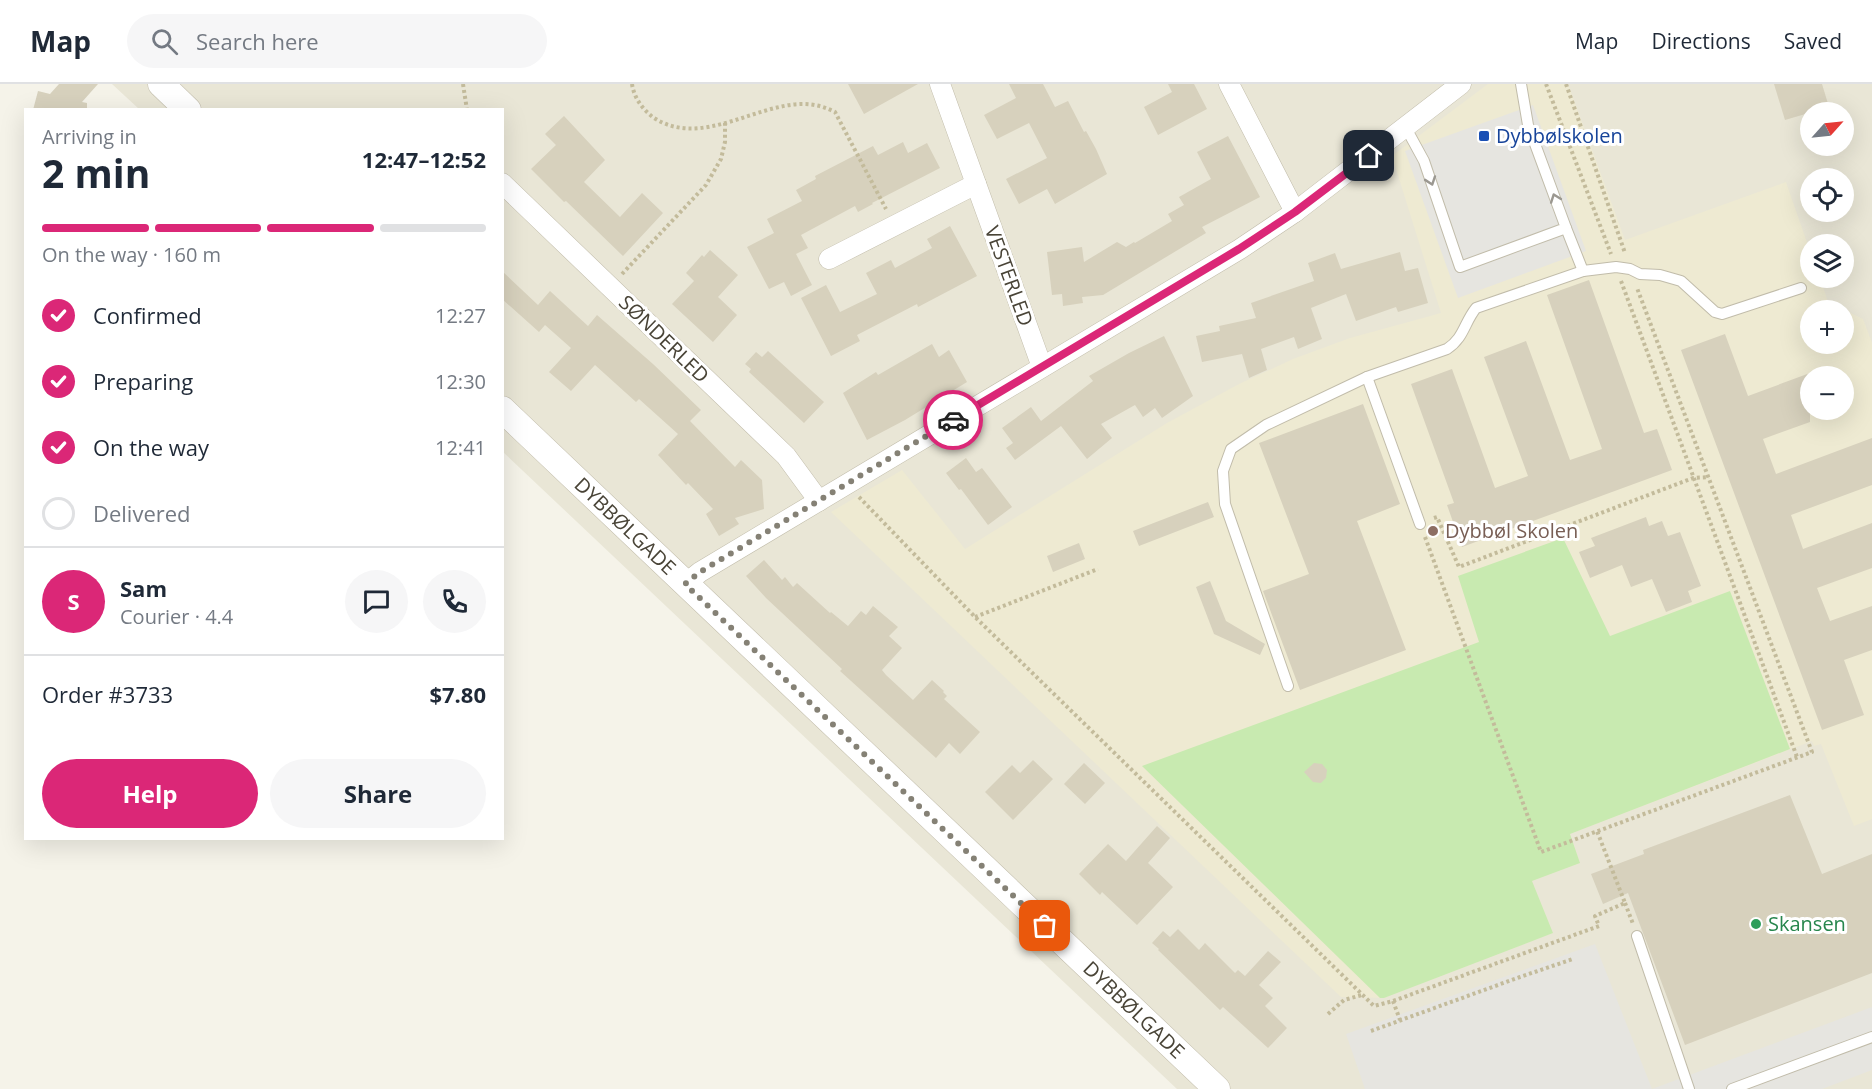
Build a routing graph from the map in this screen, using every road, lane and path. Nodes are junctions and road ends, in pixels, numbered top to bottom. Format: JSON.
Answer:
{"nodes":[{"id":1,"x":161,"y":84,"type":"edge"},
{"id":2,"x":463,"y":84,"type":"edge"},
{"id":3,"x":632,"y":84,"type":"edge"},
{"id":4,"x":940,"y":84,"type":"edge"},
{"id":5,"x":1229,"y":84,"type":"edge"},
{"id":6,"x":1461,"y":84,"type":"edge"},
{"id":7,"x":1521,"y":84,"type":"edge"},
{"id":8,"x":1566,"y":84,"type":"edge"},
{"id":9,"x":186,"y":108,"type":"edge"},
{"id":10,"x":467,"y":108,"type":"edge"},
{"id":11,"x":725,"y":123,"type":"junction"},
{"id":12,"x":1406,"y":128,"type":"junction"},
{"id":13,"x":976,"y":184,"type":"junction"},
{"id":14,"x":504,"y":185,"type":"edge"},
{"id":15,"x":1295,"y":212,"type":"junction"},
{"id":16,"x":895,"y":225,"type":"junction"},
{"id":17,"x":1566,"y":228,"type":"junction"},
{"id":18,"x":829,"y":259,"type":"dead end"},
{"id":19,"x":1630,"y":269,"type":"junction"},
{"id":20,"x":1583,"y":271,"type":"junction"},
{"id":21,"x":610,"y":287,"type":"junction"},
{"id":22,"x":1801,"y":288,"type":"dead end"},
{"id":23,"x":1042,"y":367,"type":"junction"},
{"id":24,"x":1367,"y":377,"type":"junction"},
{"id":25,"x":504,"y":412,"type":"edge"},
{"id":26,"x":1709,"y":477,"type":"junction"},
{"id":27,"x":1693,"y":478,"type":"junction"},
{"id":28,"x":846,"y":484,"type":"junction"},
{"id":29,"x":819,"y":501,"type":"junction"},
{"id":30,"x":1420,"y":524,"type":"junction"},
{"id":31,"x":1098,"y":569,"type":"dead end"},
{"id":32,"x":685,"y":584,"type":"junction"},
{"id":33,"x":975,"y":617,"type":"junction"},
{"id":34,"x":1288,"y":686,"type":"dead end"},
{"id":35,"x":1797,"y":757,"type":"junction"},
{"id":36,"x":1597,"y":831,"type":"junction"},
{"id":37,"x":1625,"y":903,"type":"junction"},
{"id":38,"x":1637,"y":936,"type":"joint"},
{"id":39,"x":1573,"y":959,"type":"dead end"},
{"id":40,"x":1363,"y":995,"type":"junction"},
{"id":41,"x":1393,"y":1001,"type":"junction"},
{"id":42,"x":1328,"y":1014,"type":"dead end"},
{"id":43,"x":1400,"y":1020,"type":"junction"},
{"id":44,"x":1371,"y":1031,"type":"dead end"},
{"id":45,"x":1872,"y":1037,"type":"edge"},
{"id":46,"x":1217,"y":1089,"type":"edge"},
{"id":47,"x":1689,"y":1089,"type":"edge"},
{"id":48,"x":1732,"y":1089,"type":"edge"}],
"edges":[{"from":1,"to":9,"type":"street"},
{"from":2,"to":10,"type":"path"},
{"from":3,"to":11,"type":"path"},
{"from":4,"to":13,"type":"street","name":"VESTERLED"},
{"from":5,"to":15,"type":"street"},
{"from":6,"to":12,"type":"street"},
{"from":17,"to":7,"type":"lane","one_way":true},
{"from":8,"to":19,"type":"path"},
{"from":11,"to":16,"type":"path"},
{"from":11,"to":21,"type":"path"},
{"from":12,"to":15,"type":"street"},
{"from":12,"to":17,"type":"lane","one_way":true},
{"from":13,"to":16,"type":"street"},
{"from":13,"to":23,"type":"street","name":"VESTERLED"},
{"from":14,"to":21,"type":"street","name":"SØNDERLED"},
{"from":15,"to":23,"type":"street"},
{"from":16,"to":18,"type":"street"},
{"from":17,"to":20,"type":"lane"},
{"from":19,"to":20,"type":"lane"},
{"from":19,"to":22,"type":"lane"},
{"from":19,"to":26,"type":"path"},
{"from":20,"to":24,"type":"lane"},
{"from":21,"to":29,"type":"street","name":"SØNDERLED"},
{"from":23,"to":28,"type":"street"},
{"from":24,"to":30,"type":"lane"},
{"from":24,"to":34,"type":"lane"},
{"from":25,"to":32,"type":"street","name":"DYBBØLGADE"},
{"from":26,"to":27,"type":"path"},
{"from":26,"to":35,"type":"path"},
{"from":27,"to":30,"type":"path"},
{"from":27,"to":35,"type":"path"},
{"from":28,"to":29,"type":"street"},
{"from":28,"to":33,"type":"path"},
{"from":29,"to":32,"type":"street"},
{"from":30,"to":36,"type":"path"},
{"from":31,"to":33,"type":"path"},
{"from":32,"to":46,"type":"street","name":"DYBBØLGADE"},
{"from":33,"to":40,"type":"path"},
{"from":35,"to":36,"type":"path"},
{"from":36,"to":37,"type":"path"},
{"from":37,"to":38,"type":"path"},
{"from":37,"to":41,"type":"path"},
{"from":38,"to":47,"type":"lane"},
{"from":39,"to":43,"type":"path"},
{"from":40,"to":41,"type":"path"},
{"from":40,"to":42,"type":"path"},
{"from":41,"to":43,"type":"path"},
{"from":43,"to":44,"type":"path"},
{"from":45,"to":48,"type":"lane"}]}
